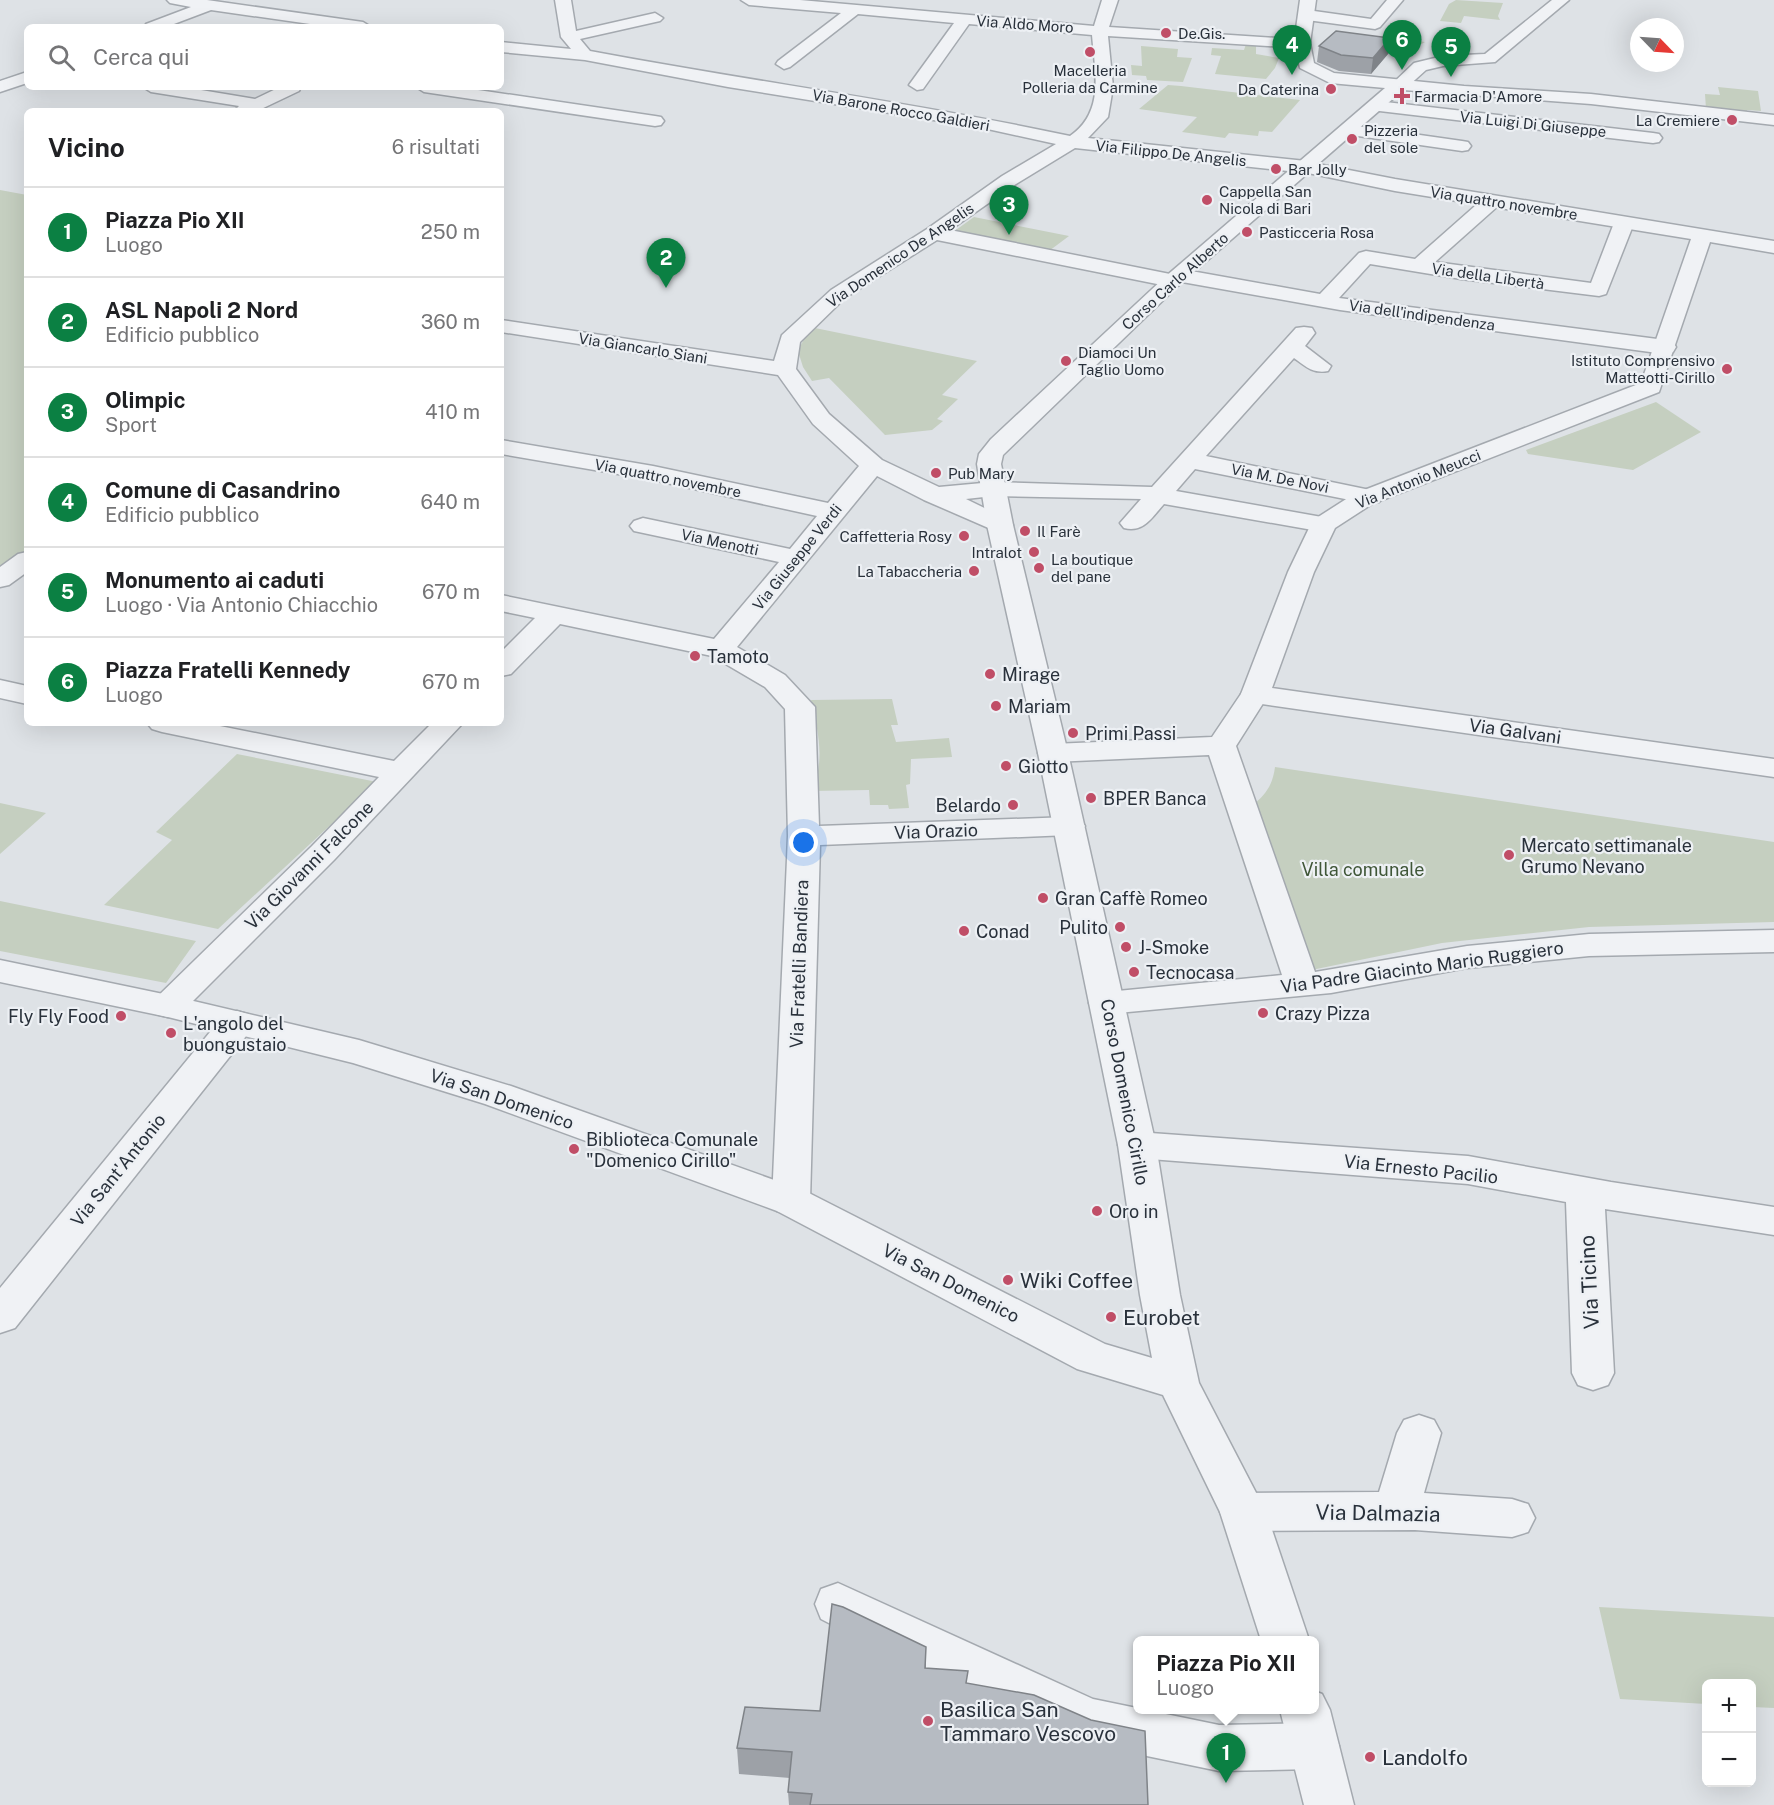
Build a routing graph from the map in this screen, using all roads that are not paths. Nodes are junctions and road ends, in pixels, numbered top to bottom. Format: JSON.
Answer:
{"nodes":[{"id":1,"x":175,"y":0,"type":"edge"},
{"id":2,"x":263,"y":0,"type":"edge"},
{"id":3,"x":749,"y":0,"type":"edge"},
{"id":4,"x":1110,"y":0,"type":"edge"},
{"id":5,"x":1395,"y":0,"type":"edge"},
{"id":6,"x":1561,"y":0,"type":"edge"},
{"id":7,"x":558,"y":1,"type":"edge"},
{"id":8,"x":808,"y":2,"type":"edge"},
{"id":9,"x":209,"y":5,"type":"junction"},
{"id":10,"x":905,"y":6,"type":"edge"},
{"id":11,"x":1308,"y":8,"type":"edge"},
{"id":12,"x":241,"y":9,"type":"junction"},
{"id":13,"x":855,"y":9,"type":"junction"},
{"id":14,"x":1520,"y":12,"type":"dead end"},
{"id":15,"x":1543,"y":15,"type":"junction"},
{"id":16,"x":655,"y":18,"type":"dead end"},
{"id":17,"x":965,"y":20,"type":"junction"},
{"id":18,"x":160,"y":24,"type":"edge"},
{"id":19,"x":343,"y":24,"type":"edge"},
{"id":20,"x":1101,"y":31,"type":"junction"},
{"id":21,"x":569,"y":37,"type":"junction"},
{"id":22,"x":1302,"y":43,"type":"junction"},
{"id":23,"x":504,"y":47,"type":"edge"},
{"id":24,"x":585,"y":55,"type":"junction"},
{"id":25,"x":784,"y":64,"type":"dead end"},
{"id":26,"x":24,"y":78,"type":"edge"},
{"id":27,"x":728,"y":82,"type":"junction"},
{"id":28,"x":917,"y":85,"type":"dead end"},
{"id":29,"x":0,"y":87,"type":"edge"},
{"id":30,"x":1396,"y":89,"type":"junction"},
{"id":31,"x":166,"y":90,"type":"edge"},
{"id":32,"x":287,"y":90,"type":"edge"},
{"id":33,"x":444,"y":90,"type":"edge"},
{"id":34,"x":706,"y":94,"type":"dead end"},
{"id":35,"x":1377,"y":106,"type":"junction"},
{"id":36,"x":250,"y":107,"type":"edge"},
{"id":37,"x":1774,"y":120,"type":"edge"},
{"id":38,"x":655,"y":121,"type":"dead end"},
{"id":39,"x":1350,"y":130,"type":"junction"},
{"id":40,"x":1653,"y":138,"type":"dead end"},
{"id":41,"x":1072,"y":142,"type":"junction"},
{"id":42,"x":1462,"y":146,"type":"dead end"},
{"id":43,"x":1328,"y":149,"type":"junction"},
{"id":44,"x":1352,"y":150,"type":"dead end"},
{"id":45,"x":1305,"y":158,"type":"junction"},
{"id":46,"x":1491,"y":202,"type":"junction"},
{"id":47,"x":1624,"y":223,"type":"junction"},
{"id":48,"x":934,"y":233,"type":"junction"},
{"id":49,"x":1702,"y":236,"type":"junction"},
{"id":50,"x":1774,"y":247,"type":"edge"},
{"id":51,"x":1419,"y":266,"type":"junction"},
{"id":52,"x":1176,"y":278,"type":"junction"},
{"id":53,"x":1326,"y":301,"type":"junction"},
{"id":54,"x":504,"y":326,"type":"edge"},
{"id":55,"x":1665,"y":347,"type":"junction"},
{"id":56,"x":1320,"y":366,"type":"dead end"},
{"id":57,"x":785,"y":369,"type":"junction"},
{"id":58,"x":504,"y":448,"type":"edge"},
{"id":59,"x":1189,"y":460,"type":"junction"},
{"id":60,"x":873,"y":465,"type":"junction"},
{"id":61,"x":993,"y":489,"type":"junction"},
{"id":62,"x":933,"y":495,"type":"junction"},
{"id":63,"x":1158,"y":495,"type":"junction"},
{"id":64,"x":1370,"y":496,"type":"junction"},
{"id":65,"x":834,"y":512,"type":"junction"},
{"id":66,"x":1132,"y":523,"type":"dead end"},
{"id":67,"x":1324,"y":525,"type":"junction"},
{"id":68,"x":643,"y":526,"type":"dead end"},
{"id":69,"x":1000,"y":527,"type":"junction"},
{"id":70,"x":796,"y":558,"type":"junction"},
{"id":71,"x":24,"y":562,"type":"edge"},
{"id":72,"x":0,"y":579,"type":"edge"},
{"id":73,"x":504,"y":604,"type":"edge"},
{"id":74,"x":555,"y":613,"type":"junction"},
{"id":75,"x":721,"y":649,"type":"junction"},
{"id":76,"x":504,"y":665,"type":"edge"},
{"id":77,"x":0,"y":689,"type":"edge"},
{"id":78,"x":24,"y":694,"type":"edge"},
{"id":79,"x":1256,"y":694,"type":"junction"},
{"id":80,"x":177,"y":726,"type":"edge"},
{"id":81,"x":445,"y":726,"type":"edge"},
{"id":82,"x":1221,"y":746,"type":"junction"},
{"id":83,"x":1053,"y":753,"type":"junction"},
{"id":84,"x":1774,"y":768,"type":"edge"},
{"id":85,"x":400,"y":772,"type":"junction"},
{"id":86,"x":1069,"y":826,"type":"junction"},
{"id":87,"x":804,"y":837,"type":"junction"},
{"id":88,"x":1774,"y":941,"type":"edge"},
{"id":89,"x":0,"y":971,"type":"edge"},
{"id":90,"x":1302,"y":985,"type":"junction"},
{"id":91,"x":1107,"y":1003,"type":"junction"},
{"id":92,"x":168,"y":1006,"type":"junction"},
{"id":93,"x":237,"y":1023,"type":"junction"},
{"id":94,"x":1137,"y":1145,"type":"junction"},
{"id":95,"x":1585,"y":1191,"type":"junction"},
{"id":96,"x":791,"y":1201,"type":"junction"},
{"id":97,"x":1774,"y":1221,"type":"edge"},
{"id":98,"x":0,"y":1317,"type":"edge"},
{"id":99,"x":1593,"y":1373,"type":"dead end"},
{"id":100,"x":1178,"y":1383,"type":"junction"},
{"id":101,"x":1419,"y":1434,"type":"dead end"},
{"id":102,"x":1396,"y":1511,"type":"junction"},
{"id":103,"x":1243,"y":1512,"type":"junction"},
{"id":104,"x":1512,"y":1518,"type":"dead end"},
{"id":105,"x":838,"y":1604,"type":"edge"},
{"id":106,"x":1283,"y":1636,"type":"edge"},
{"id":107,"x":1309,"y":1728,"type":"edge"},
{"id":108,"x":1329,"y":1805,"type":"edge"}],
"edges":[{"from":1,"to":9,"type":"street"},
{"from":2,"to":12,"type":"street"},
{"from":3,"to":8,"type":"street","name":"Via Aldo Moro"},
{"from":4,"to":20,"type":"street"},
{"from":5,"to":11,"type":"street"},
{"from":6,"to":15,"type":"street"},
{"from":7,"to":21,"type":"street"},
{"from":8,"to":13,"type":"street","name":"Via Aldo Moro"},
{"from":9,"to":12,"type":"street"},
{"from":9,"to":18,"type":"street"},
{"from":10,"to":13,"type":"street","name":"Via Aldo Moro"},
{"from":10,"to":17,"type":"street","name":"Via Aldo Moro"},
{"from":11,"to":22,"type":"street"},
{"from":12,"to":19,"type":"street"},
{"from":13,"to":25,"type":"street"},
{"from":14,"to":15,"type":"street"},
{"from":15,"to":30,"type":"street"},
{"from":16,"to":21,"type":"street"},
{"from":17,"to":20,"type":"street","name":"Via Aldo Moro"},
{"from":17,"to":28,"type":"street"},
{"from":20,"to":22,"type":"street","name":"Via Aldo Moro"},
{"from":20,"to":41,"type":"street","name":"Via Domenico De Angelis"},
{"from":21,"to":24,"type":"street"},
{"from":22,"to":30,"type":"street"},
{"from":23,"to":24,"type":"street","name":"Via Barone Rocco Galdieri"},
{"from":24,"to":27,"type":"street","name":"Via Barone Rocco Galdieri"},
{"from":26,"to":29,"type":"street"},
{"from":27,"to":34,"type":"street"},
{"from":27,"to":41,"type":"street","name":"Via Barone Rocco Galdieri"},
{"from":30,"to":35,"type":"street"},
{"from":30,"to":37,"type":"street"},
{"from":31,"to":36,"type":"street"},
{"from":32,"to":36,"type":"street"},
{"from":33,"to":38,"type":"street"},
{"from":35,"to":39,"type":"street"},
{"from":35,"to":40,"type":"street","name":"Via Luigi Di Giuseppe"},
{"from":39,"to":42,"type":"street"},
{"from":39,"to":43,"type":"street"},
{"from":41,"to":45,"type":"street","name":"Via Filippo De Angelis"},
{"from":41,"to":48,"type":"street","name":"Via Domenico De Angelis"},
{"from":43,"to":44,"type":"street"},
{"from":43,"to":45,"type":"street"},
{"from":45,"to":46,"type":"street","name":"Via quattro novembre"},
{"from":45,"to":52,"type":"street","name":"Corso Carlo Alberto"},
{"from":46,"to":47,"type":"street","name":"Via quattro novembre"},
{"from":46,"to":51,"type":"street"},
{"from":47,"to":49,"type":"street","name":"Via quattro novembre"},
{"from":47,"to":51,"type":"street","name":"Via della Libertà"},
{"from":48,"to":52,"type":"street","name":"Via dell'indipendenza"},
{"from":48,"to":57,"type":"street","name":"Via Domenico De Angelis"},
{"from":49,"to":50,"type":"street","name":"Via quattro novembre"},
{"from":49,"to":55,"type":"street","name":"Via Antonio Meucci"},
{"from":51,"to":53,"type":"street","name":"Via della Libertà"},
{"from":52,"to":53,"type":"street","name":"Via dell'indipendenza"},
{"from":52,"to":61,"type":"street","name":"Corso Carlo Alberto"},
{"from":53,"to":55,"type":"street","name":"Via dell'indipendenza"},
{"from":54,"to":57,"type":"street","name":"Via Giancarlo Siani"},
{"from":55,"to":64,"type":"street","name":"Via Antonio Meucci"},
{"from":56,"to":59,"type":"street"},
{"from":57,"to":60,"type":"street"},
{"from":58,"to":65,"type":"street","name":"Via quattro novembre"},
{"from":59,"to":63,"type":"street"},
{"from":59,"to":64,"type":"street","name":"Via M. De Novi"},
{"from":60,"to":62,"type":"street"},
{"from":60,"to":65,"type":"street","name":"Via Giuseppe Verdi"},
{"from":61,"to":62,"type":"street"},
{"from":61,"to":63,"type":"street"},
{"from":61,"to":69,"type":"street","name":"Corso Carlo Alberto"},
{"from":62,"to":69,"type":"street"},
{"from":63,"to":66,"type":"street"},
{"from":63,"to":67,"type":"street"},
{"from":64,"to":67,"type":"street","name":"Via Antonio Meucci"},
{"from":65,"to":70,"type":"street","name":"Via Giuseppe Verdi"},
{"from":67,"to":79,"type":"street"},
{"from":68,"to":70,"type":"street","name":"Via Menotti"},
{"from":69,"to":83,"type":"street","name":"Corso Domenico Cirillo"},
{"from":70,"to":75,"type":"street","name":"Via Giuseppe Verdi"},
{"from":71,"to":72,"type":"street"},
{"from":73,"to":74,"type":"street","name":"Via Fratelli Bandiera"},
{"from":74,"to":75,"type":"street","name":"Via Fratelli Bandiera"},
{"from":74,"to":76,"type":"street"},
{"from":75,"to":87,"type":"street","name":"Via Fratelli Bandiera"},
{"from":77,"to":78,"type":"street"},
{"from":79,"to":82,"type":"street"},
{"from":79,"to":84,"type":"street","name":"Via Galvani"},
{"from":80,"to":85,"type":"street"},
{"from":81,"to":85,"type":"street","name":"Via Giovanni Falcone"},
{"from":82,"to":83,"type":"street"},
{"from":82,"to":90,"type":"street"},
{"from":83,"to":86,"type":"street","name":"Corso Domenico Cirillo"},
{"from":85,"to":92,"type":"street","name":"Via Giovanni Falcone"},
{"from":86,"to":87,"type":"street","name":"Via Orazio"},
{"from":86,"to":91,"type":"street","name":"Corso Domenico Cirillo"},
{"from":87,"to":96,"type":"street","name":"Via Fratelli Bandiera"},
{"from":88,"to":90,"type":"street","name":"Via Padre Giacinto Mario Ruggiero"},
{"from":89,"to":92,"type":"street","name":"Via San Domenico"},
{"from":90,"to":91,"type":"street","name":"Via Padre Giacinto Mario Ruggiero"},
{"from":91,"to":94,"type":"street","name":"Corso Domenico Cirillo"},
{"from":92,"to":93,"type":"street","name":"Via San Domenico"},
{"from":93,"to":96,"type":"street","name":"Via San Domenico"},
{"from":93,"to":98,"type":"street","name":"Via Sant'Antonio"},
{"from":94,"to":95,"type":"street","name":"Via Ernesto Pacilio"},
{"from":94,"to":100,"type":"street","name":"Corso Domenico Cirillo"},
{"from":95,"to":97,"type":"street","name":"Via Ernesto Pacilio"},
{"from":95,"to":99,"type":"street","name":"Via Ticino"},
{"from":96,"to":100,"type":"street","name":"Via San Domenico"},
{"from":100,"to":103,"type":"street","name":"Corso Domenico Cirillo"},
{"from":101,"to":102,"type":"street"},
{"from":102,"to":103,"type":"street","name":"Via Dalmazia"},
{"from":102,"to":104,"type":"street","name":"Via Dalmazia"},
{"from":103,"to":106,"type":"street","name":"Corso Domenico Cirillo"},
{"from":105,"to":107,"type":"street"},
{"from":107,"to":108,"type":"street"}]}
